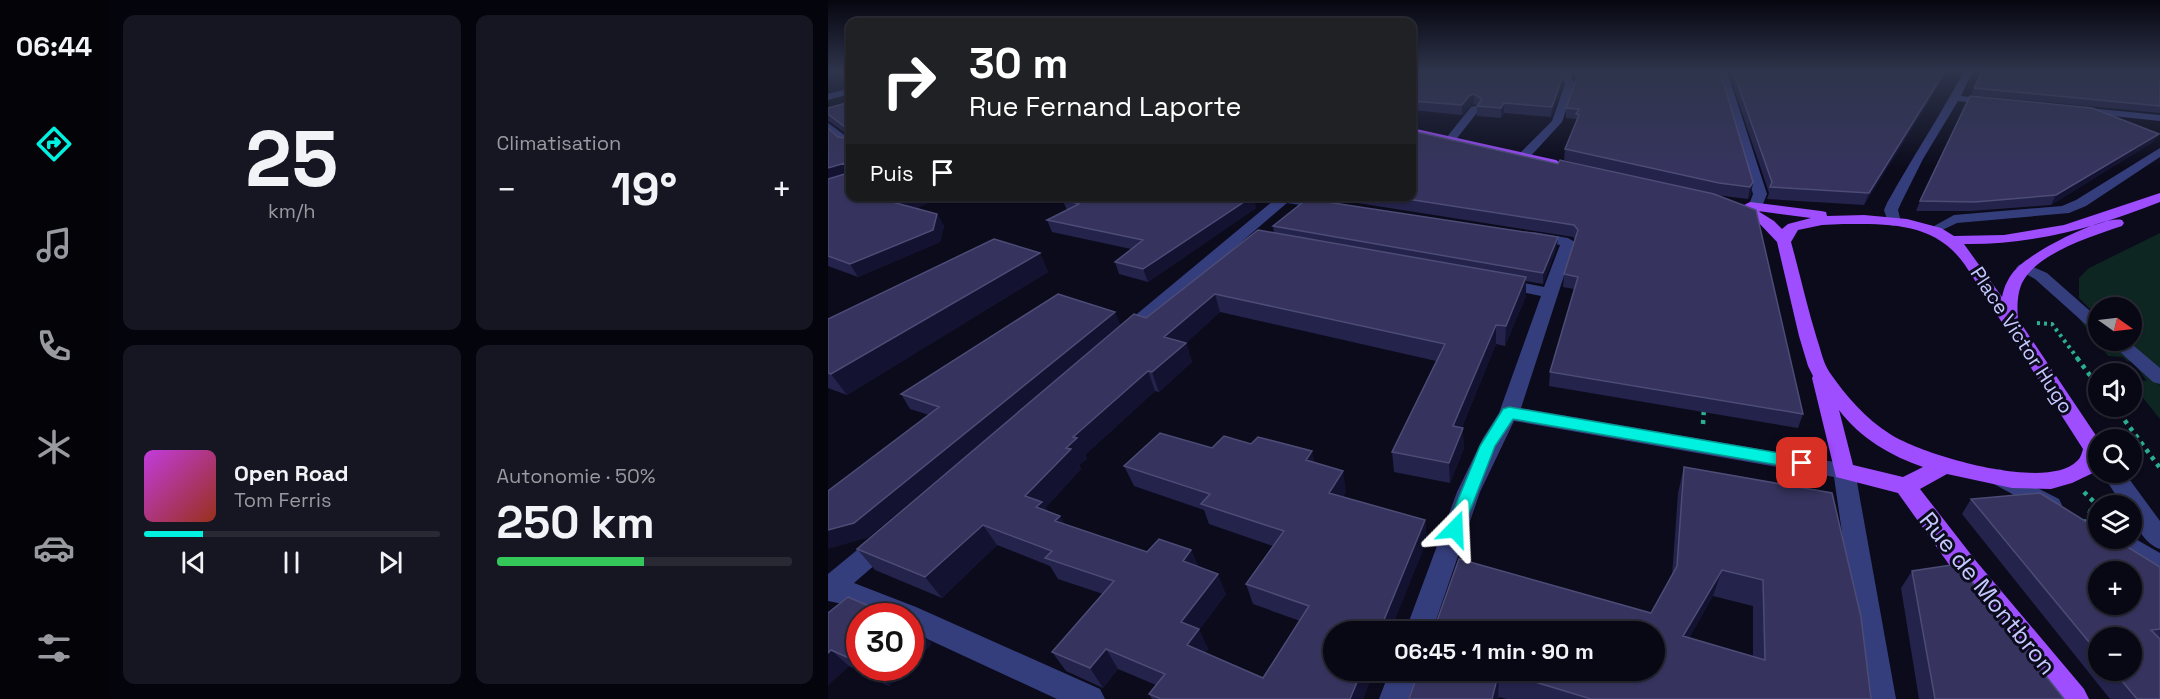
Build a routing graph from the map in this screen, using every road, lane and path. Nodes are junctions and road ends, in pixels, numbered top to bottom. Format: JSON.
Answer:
{"nodes":[{"id":1,"x":1563,"y":104,"type":"edge"},
{"id":2,"x":1732,"y":104,"type":"edge"},
{"id":3,"x":1952,"y":104,"type":"edge"},
{"id":4,"x":1475,"y":109,"type":"edge"},
{"id":5,"x":2070,"y":109,"type":"edge"},
{"id":6,"x":2160,"y":118,"type":"edge"},
{"id":7,"x":828,"y":126,"type":"edge"},
{"id":8,"x":1416,"y":132,"type":"edge"},
{"id":9,"x":1450,"y":140,"type":"junction"},
{"id":10,"x":846,"y":141,"type":"edge"},
{"id":11,"x":2160,"y":152,"type":"edge"},
{"id":12,"x":1524,"y":156,"type":"junction"},
{"id":13,"x":2144,"y":162,"type":"junction"},
{"id":14,"x":1567,"y":166,"type":"edge"},
{"id":15,"x":2160,"y":168,"type":"edge"},
{"id":16,"x":2160,"y":197,"type":"edge"},
{"id":17,"x":1277,"y":201,"type":"edge"},
{"id":18,"x":1726,"y":203,"type":"edge"},
{"id":19,"x":1344,"y":208,"type":"edge"},
{"id":20,"x":2160,"y":209,"type":"edge"},
{"id":21,"x":1755,"y":210,"type":"junction"},
{"id":22,"x":1894,"y":222,"type":"junction"},
{"id":23,"x":1934,"y":230,"type":"junction"},
{"id":24,"x":1521,"y":234,"type":"edge"},
{"id":25,"x":1239,"y":236,"type":"junction"},
{"id":26,"x":1264,"y":240,"type":"edge"},
{"id":27,"x":1951,"y":240,"type":"junction"},
{"id":28,"x":1784,"y":242,"type":"junction"},
{"id":29,"x":2024,"y":268,"type":"junction"},
{"id":30,"x":1482,"y":280,"type":"edge"},
{"id":31,"x":1551,"y":293,"type":"junction"},
{"id":32,"x":2088,"y":317,"type":"edge"},
{"id":33,"x":2009,"y":320,"type":"junction"},
{"id":34,"x":2035,"y":323,"type":"dead end"},
{"id":35,"x":1113,"y":344,"type":"edge"},
{"id":36,"x":2129,"y":351,"type":"edge"},
{"id":37,"x":1818,"y":368,"type":"junction"},
{"id":38,"x":2088,"y":373,"type":"edge"},
{"id":39,"x":2160,"y":378,"type":"edge"},
{"id":40,"x":1704,"y":402,"type":"edge"},
{"id":41,"x":1509,"y":413,"type":"junction"},
{"id":42,"x":2122,"y":417,"type":"edge"},
{"id":43,"x":2088,"y":440,"type":"edge"},
{"id":44,"x":1703,"y":446,"type":"junction"},
{"id":45,"x":2088,"y":464,"type":"edge"},
{"id":46,"x":1944,"y":466,"type":"junction"},
{"id":47,"x":2160,"y":468,"type":"edge"},
{"id":48,"x":1844,"y":471,"type":"junction"},
{"id":49,"x":2000,"y":477,"type":"junction"},
{"id":50,"x":2120,"y":483,"type":"edge"},
{"id":51,"x":1905,"y":486,"type":"junction"},
{"id":52,"x":2086,"y":518,"type":"edge"},
{"id":53,"x":896,"y":532,"type":"edge"},
{"id":54,"x":2160,"y":539,"type":"edge"},
{"id":55,"x":2132,"y":549,"type":"edge"},
{"id":56,"x":2160,"y":565,"type":"edge"},
{"id":57,"x":829,"y":589,"type":"edge"},
{"id":58,"x":876,"y":603,"type":"edge"},
{"id":59,"x":1422,"y":621,"type":"edge"},
{"id":60,"x":924,"y":624,"type":"edge"},
{"id":61,"x":1400,"y":681,"type":"edge"},
{"id":62,"x":1090,"y":699,"type":"edge"},
{"id":63,"x":1394,"y":699,"type":"edge"},
{"id":64,"x":1881,"y":699,"type":"edge"},
{"id":65,"x":2074,"y":699,"type":"edge"}],
"edges":[{"from":1,"to":12,"type":"street"},
{"from":2,"to":21,"type":"street"},
{"from":3,"to":22,"type":"street"},
{"from":4,"to":9,"type":"street"},
{"from":5,"to":6,"type":"street"},
{"from":7,"to":10,"type":"street"},
{"from":8,"to":9,"type":"main road"},
{"from":9,"to":12,"type":"main road"},
{"from":11,"to":13,"type":"street"},
{"from":12,"to":14,"type":"main road"},
{"from":13,"to":15,"type":"street"},
{"from":13,"to":23,"type":"street"},
{"from":16,"to":27,"type":"main road"},
{"from":17,"to":19,"type":"street"},
{"from":17,"to":25,"type":"street"},
{"from":18,"to":21,"type":"main road"},
{"from":20,"to":29,"type":"main road"},
{"from":21,"to":22,"type":"main road"},
{"from":21,"to":28,"type":"main road"},
{"from":22,"to":23,"type":"main road","name":"Place Victor Hugo"},
{"from":22,"to":28,"type":"main road","name":"Place Victor Hugo"},
{"from":23,"to":27,"type":"main road","name":"Place Victor Hugo"},
{"from":24,"to":31,"type":"street"},
{"from":25,"to":26,"type":"street"},
{"from":25,"to":35,"type":"street"},
{"from":27,"to":33,"type":"main road","name":"Place Victor Hugo"},
{"from":28,"to":37,"type":"main road","name":"Place Victor Hugo"},
{"from":29,"to":32,"type":"street"},
{"from":29,"to":33,"type":"main road"},
{"from":30,"to":31,"type":"street"},
{"from":31,"to":41,"type":"street"},
{"from":33,"to":43,"type":"main road","name":"Place Victor Hugo"},
{"from":34,"to":38,"type":"path"},
{"from":36,"to":39,"type":"street"},
{"from":37,"to":46,"type":"main road","name":"Place Victor Hugo"},
{"from":37,"to":48,"type":"main road"},
{"from":40,"to":44,"type":"path"},
{"from":41,"to":44,"type":"street"},
{"from":41,"to":59,"type":"street"},
{"from":42,"to":47,"type":"path"},
{"from":44,"to":48,"type":"street"},
{"from":45,"to":49,"type":"main road","name":"Place Victor Hugo"},
{"from":46,"to":49,"type":"main road","name":"Place Victor Hugo"},
{"from":46,"to":51,"type":"main road"},
{"from":48,"to":51,"type":"main road"},
{"from":48,"to":64,"type":"street"},
{"from":49,"to":52,"type":"street"},
{"from":50,"to":54,"type":"street"},
{"from":51,"to":65,"type":"main road","name":"Rue de Montbron"},
{"from":53,"to":57,"type":"street"},
{"from":55,"to":56,"type":"street"},
{"from":57,"to":58,"type":"street"},
{"from":60,"to":62,"type":"street"},
{"from":61,"to":63,"type":"street"}]}
